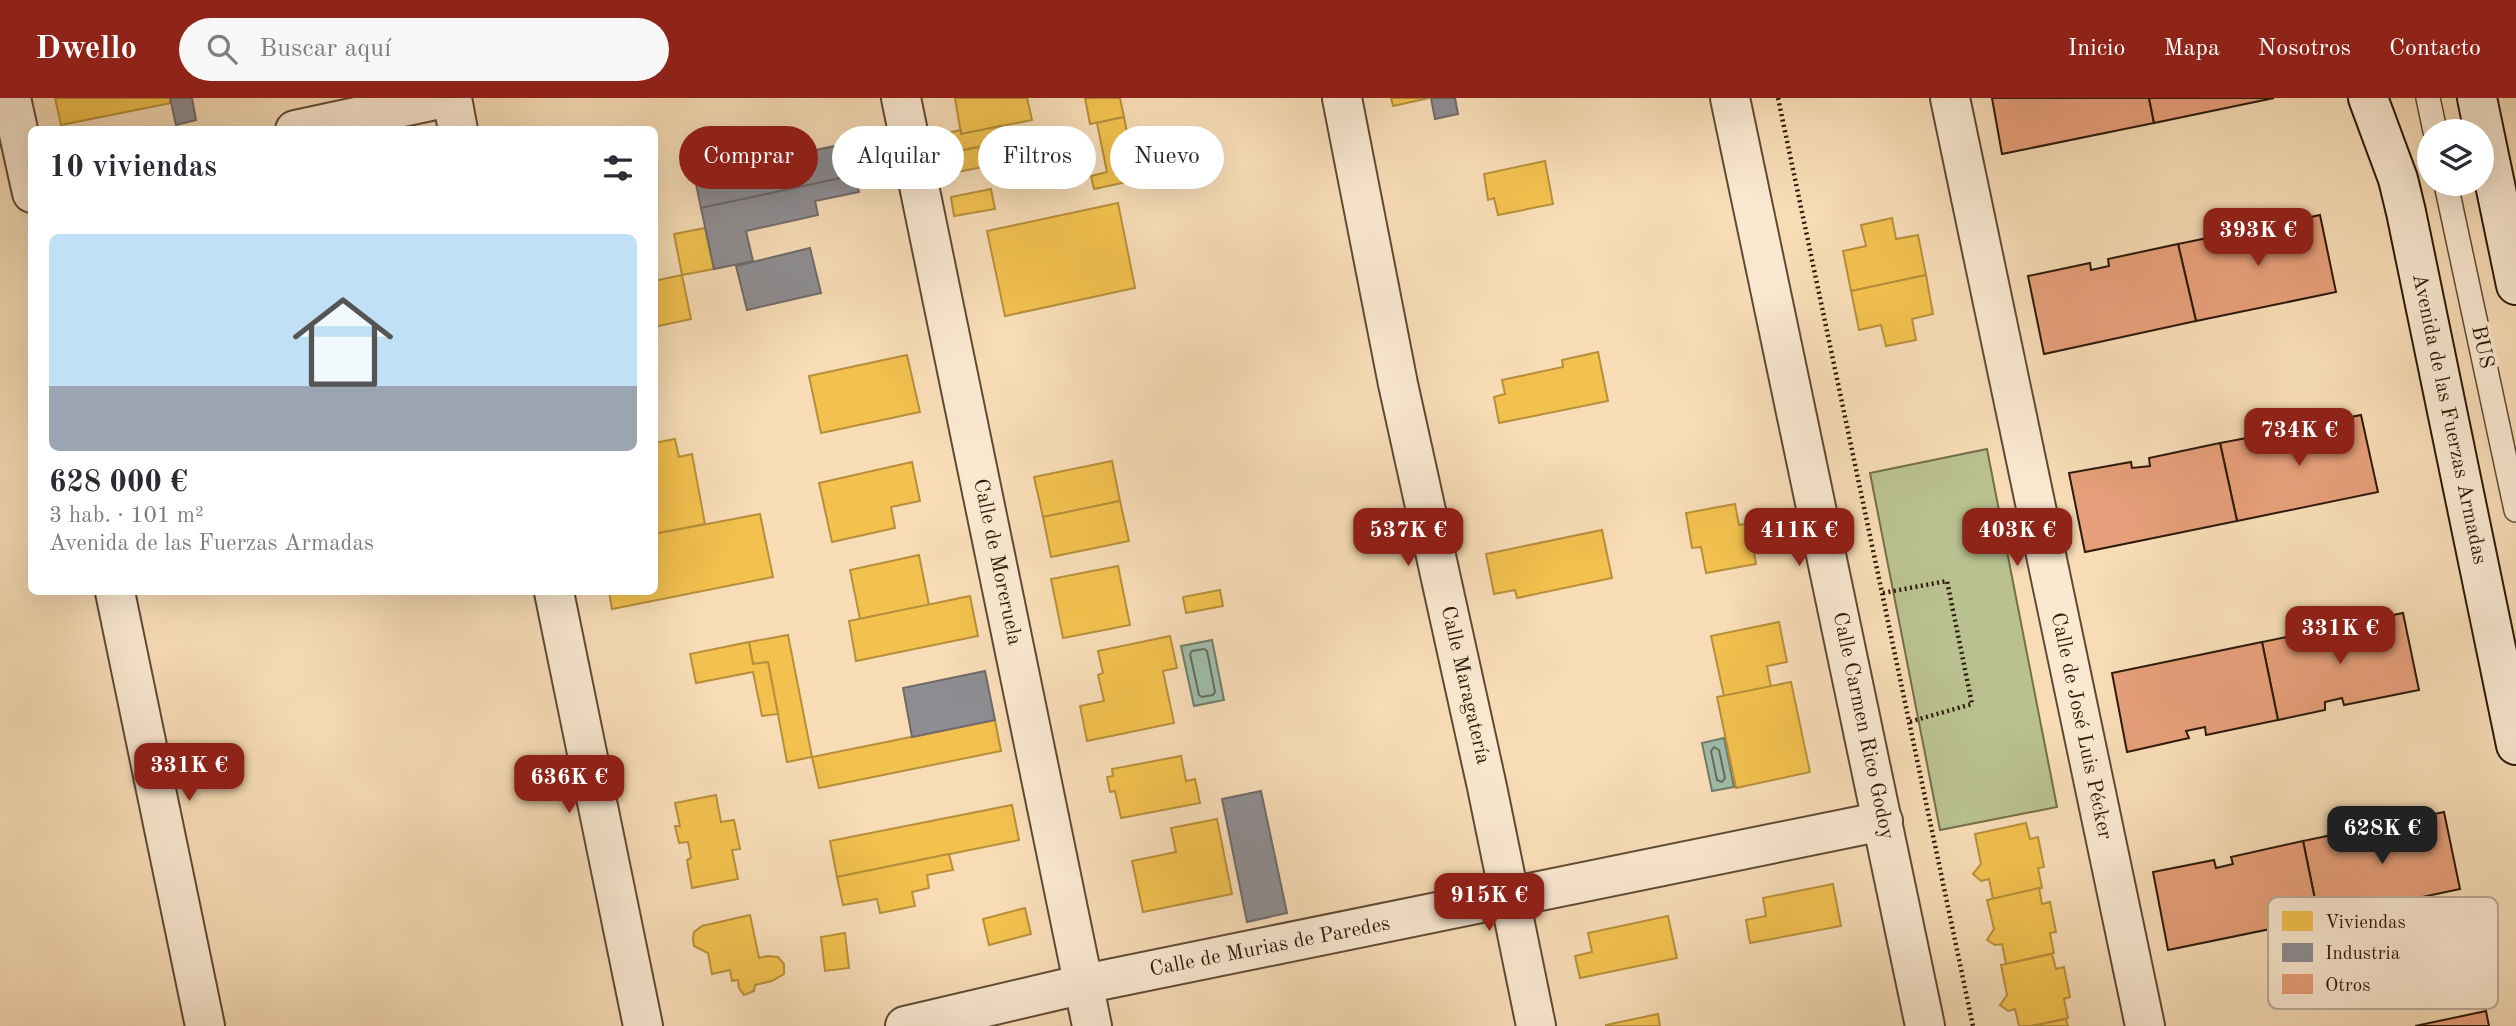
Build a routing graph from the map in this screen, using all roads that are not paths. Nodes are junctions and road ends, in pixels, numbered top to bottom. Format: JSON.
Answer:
{"nodes":[{"id":1,"x":11,"y":98,"type":"edge"},
{"id":2,"x":445,"y":98,"type":"edge"},
{"id":3,"x":452,"y":98,"type":"edge"},
{"id":4,"x":901,"y":98,"type":"edge"},
{"id":5,"x":1342,"y":98,"type":"edge"},
{"id":6,"x":1730,"y":98,"type":"edge"},
{"id":7,"x":1950,"y":98,"type":"edge"},
{"id":8,"x":2368,"y":98,"type":"edge"},
{"id":9,"x":2428,"y":98,"type":"edge"},
{"id":10,"x":2477,"y":98,"type":"edge"},
{"id":11,"x":2432,"y":119,"type":"edge"},
{"id":12,"x":314,"y":126,"type":"edge"},
{"id":13,"x":457,"y":126,"type":"edge"},
{"id":14,"x":23,"y":189,"type":"edge"},
{"id":15,"x":2449,"y":196,"type":"edge"},
{"id":16,"x":2516,"y":285,"type":"edge"},
{"id":17,"x":2516,"y":510,"type":"edge"},
{"id":18,"x":116,"y":595,"type":"edge"},
{"id":19,"x":555,"y":595,"type":"edge"},
{"id":20,"x":2516,"y":745,"type":"edge"},
{"id":21,"x":1883,"y":821,"type":"junction"},
{"id":22,"x":1510,"y":898,"type":"junction"},
{"id":23,"x":1084,"y":984,"type":"junction"},
{"id":24,"x":205,"y":1026,"type":"edge"},
{"id":25,"x":643,"y":1026,"type":"edge"},
{"id":26,"x":905,"y":1026,"type":"edge"},
{"id":27,"x":1092,"y":1026,"type":"edge"},
{"id":28,"x":1536,"y":1026,"type":"edge"},
{"id":29,"x":1926,"y":1026,"type":"edge"},
{"id":30,"x":2145,"y":1026,"type":"edge"}],
"edges":[{"from":1,"to":14,"type":"street"},
{"from":2,"to":12,"type":"street"},
{"from":3,"to":13,"type":"street"},
{"from":4,"to":23,"type":"street","name":"Calle de Moreruela"},
{"from":5,"to":22,"type":"street","name":"Calle Maragatería"},
{"from":6,"to":21,"type":"street","name":"Calle Carmen Rico Godoy"},
{"from":7,"to":30,"type":"street","name":"Calle de José Luis Pécker"},
{"from":8,"to":20,"type":"street","name":"Avenida de las Fuerzas Armadas"},
{"from":9,"to":11,"type":"lane"},
{"from":10,"to":16,"type":"street"},
{"from":15,"to":17,"type":"lane","name":"BUS"},
{"from":18,"to":24,"type":"street"},
{"from":19,"to":25,"type":"street"},
{"from":21,"to":22,"type":"street","name":"Calle de Murias de Paredes"},
{"from":21,"to":29,"type":"street","name":"Calle Carmen Rico Godoy"},
{"from":22,"to":23,"type":"street","name":"Calle de Murias de Paredes"},
{"from":22,"to":28,"type":"street","name":"Calle Maragatería"},
{"from":23,"to":26,"type":"street","name":"Calle de Murias de Paredes"},
{"from":23,"to":27,"type":"street","name":"Calle de Moreruela"}]}
